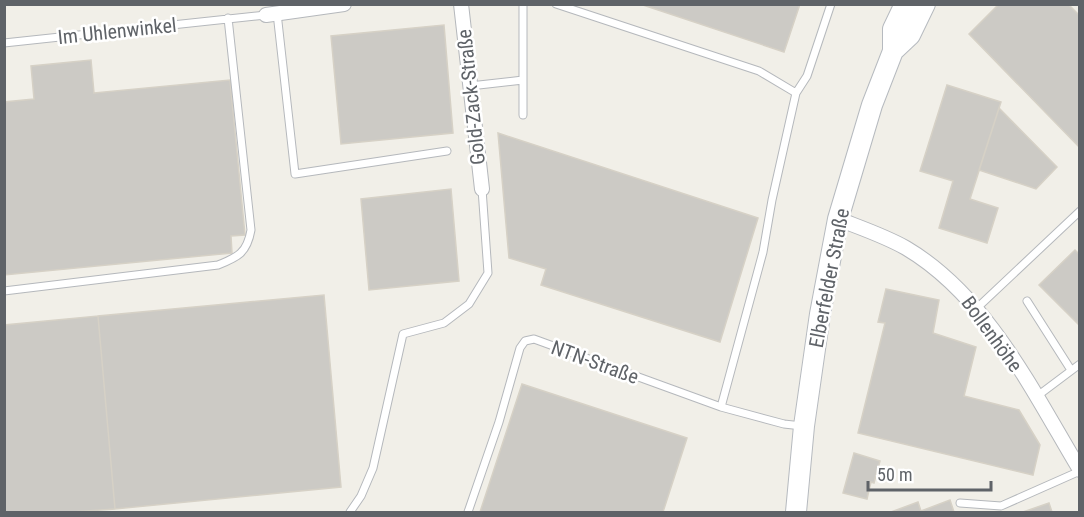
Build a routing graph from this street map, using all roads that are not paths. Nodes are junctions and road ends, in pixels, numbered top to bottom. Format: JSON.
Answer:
{"nodes":[{"id":1,"x":344,"y":4,"type":"edge"},
{"id":2,"x":461,"y":4,"type":"edge"},
{"id":3,"x":523,"y":4,"type":"edge"},
{"id":4,"x":556,"y":4,"type":"edge"},
{"id":5,"x":831,"y":4,"type":"edge"},
{"id":6,"x":905,"y":4,"type":"edge"},
{"id":7,"x":926,"y":4,"type":"edge"},
{"id":8,"x":278,"y":11,"type":"edge"},
{"id":9,"x":228,"y":18,"type":"junction"},
{"id":10,"x":4,"y":43,"type":"edge"},
{"id":11,"x":893,"y":51,"type":"junction"},
{"id":12,"x":523,"y":80,"type":"junction"},
{"id":13,"x":470,"y":86,"type":"junction"},
{"id":14,"x":796,"y":93,"type":"junction"},
{"id":15,"x":524,"y":115,"type":"dead end"},
{"id":16,"x":447,"y":152,"type":"dead end"},
{"id":17,"x":482,"y":189,"type":"joint"},
{"id":18,"x":1080,"y":211,"type":"edge"},
{"id":19,"x":838,"y":219,"type":"junction"},
{"id":20,"x":4,"y":291,"type":"edge"},
{"id":21,"x":1027,"y":301,"type":"dead end"},
{"id":22,"x":977,"y":308,"type":"junction"},
{"id":23,"x":1080,"y":364,"type":"edge"},
{"id":24,"x":1071,"y":370,"type":"junction"},
{"id":25,"x":1036,"y":397,"type":"junction"},
{"id":26,"x":721,"y":407,"type":"junction"},
{"id":27,"x":804,"y":426,"type":"junction"},
{"id":28,"x":1080,"y":470,"type":"edge"},
{"id":29,"x":960,"y":503,"type":"dead end"},
{"id":30,"x":350,"y":513,"type":"edge"},
{"id":31,"x":468,"y":513,"type":"edge"},
{"id":32,"x":796,"y":513,"type":"edge"}],
"edges":[{"from":1,"to":8,"type":"street"},
{"from":2,"to":13,"type":"street","name":"Gold-Zack-Straße"},
{"from":3,"to":12,"type":"lane"},
{"from":4,"to":14,"type":"lane"},
{"from":5,"to":14,"type":"lane"},
{"from":6,"to":11,"type":"street","name":"Elberfelder Straße"},
{"from":7,"to":11,"type":"street","name":"Elberfelder Straße"},
{"from":8,"to":9,"type":"lane","name":"Im Uhlenwinkel"},
{"from":8,"to":16,"type":"lane"},
{"from":9,"to":10,"type":"lane","name":"Im Uhlenwinkel"},
{"from":9,"to":20,"type":"lane"},
{"from":11,"to":19,"type":"street","name":"Elberfelder Straße"},
{"from":12,"to":13,"type":"lane"},
{"from":12,"to":15,"type":"lane"},
{"from":13,"to":17,"type":"street","name":"Gold-Zack-Straße"},
{"from":14,"to":26,"type":"lane"},
{"from":17,"to":30,"type":"lane"},
{"from":18,"to":22,"type":"lane"},
{"from":19,"to":22,"type":"street","name":"Bollenhöhe"},
{"from":19,"to":27,"type":"street","name":"Elberfelder Straße"},
{"from":21,"to":24,"type":"lane"},
{"from":22,"to":25,"type":"street","name":"Bollenhöhe"},
{"from":23,"to":24,"type":"lane"},
{"from":24,"to":25,"type":"lane"},
{"from":25,"to":28,"type":"street","name":"Bollenhöhe"},
{"from":26,"to":27,"type":"lane","name":"NTN-Straße"},
{"from":26,"to":31,"type":"lane","name":"NTN-Straße"},
{"from":27,"to":32,"type":"street","name":"Elberfelder Straße"},
{"from":28,"to":29,"type":"lane"}]}
